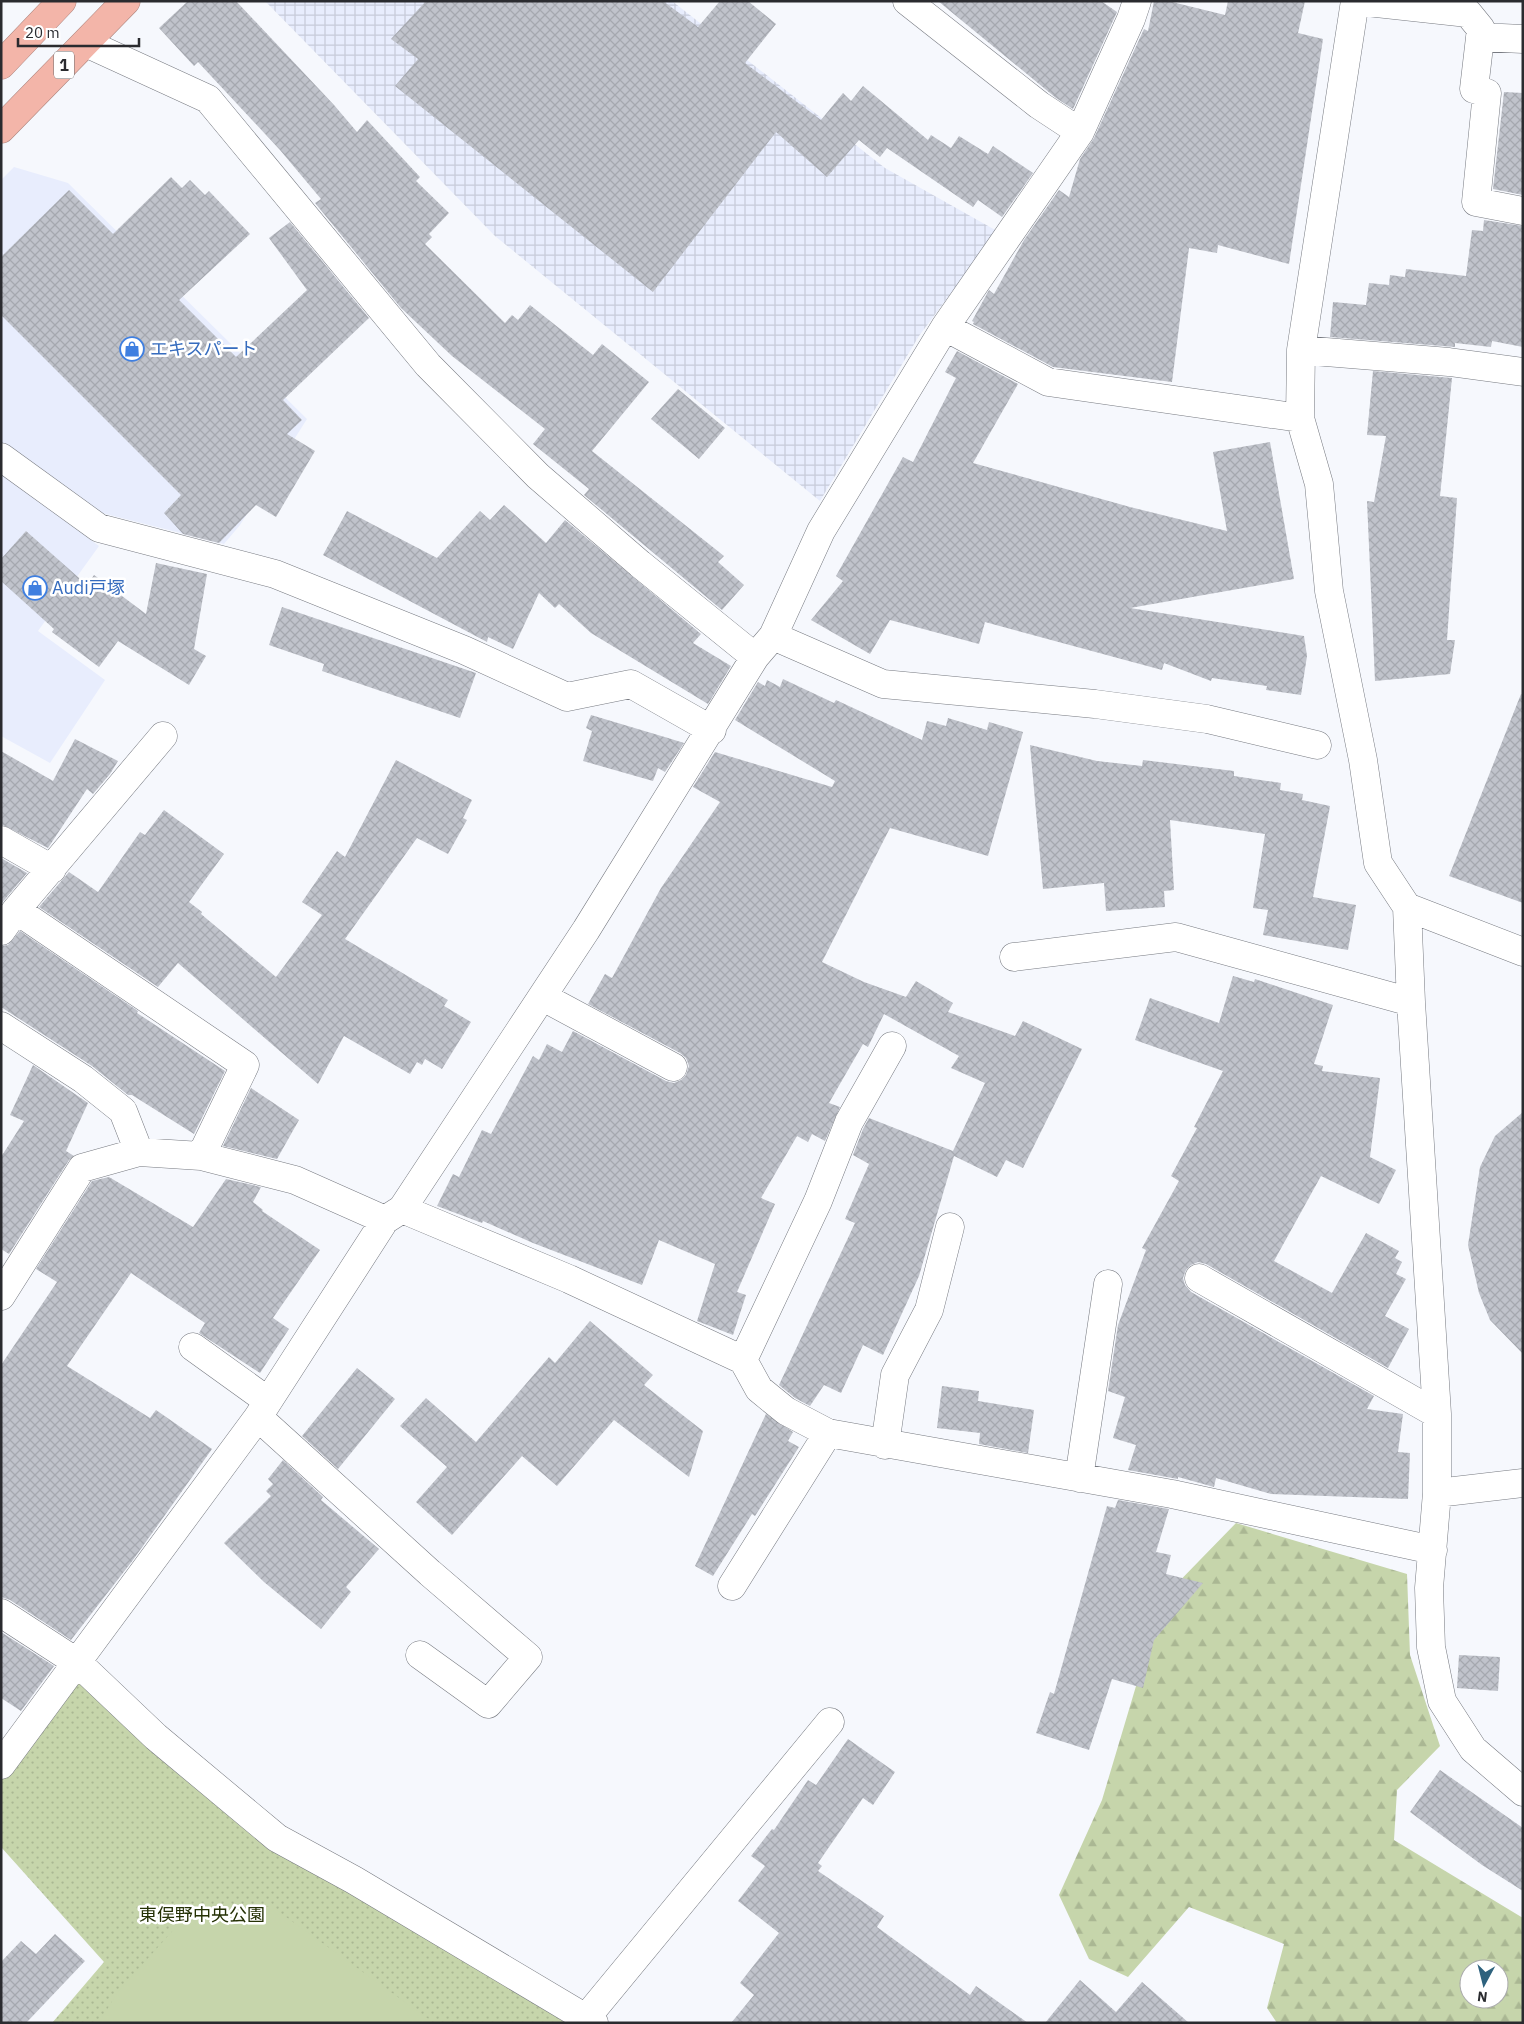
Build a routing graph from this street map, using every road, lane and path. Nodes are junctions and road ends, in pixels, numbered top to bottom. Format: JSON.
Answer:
{"nodes":[{"id":1,"x":62,"y":1,"type":"edge"},
{"id":2,"x":126,"y":1,"type":"edge"},
{"id":3,"x":907,"y":1,"type":"edge"},
{"id":4,"x":1137,"y":1,"type":"edge"},
{"id":5,"x":1356,"y":1,"type":"edge"},
{"id":6,"x":1480,"y":37,"type":"junction"},
{"id":7,"x":1523,"y":39,"type":"edge"},
{"id":8,"x":86,"y":43,"type":"junction"},
{"id":9,"x":1,"y":65,"type":"edge"},
{"id":10,"x":1,"y":129,"type":"edge"},
{"id":11,"x":1080,"y":132,"type":"junction"},
{"id":12,"x":1523,"y":211,"type":"edge"},
{"id":13,"x":945,"y":327,"type":"junction"},
{"id":14,"x":1301,"y":350,"type":"junction"},
{"id":15,"x":1523,"y":372,"type":"edge"},
{"id":16,"x":1300,"y":418,"type":"junction"},
{"id":17,"x":1,"y":456,"type":"edge"},
{"id":18,"x":773,"y":636,"type":"junction"},
{"id":19,"x":755,"y":657,"type":"junction"},
{"id":20,"x":712,"y":730,"type":"junction"},
{"id":21,"x":163,"y":736,"type":"dead end"},
{"id":22,"x":1317,"y":745,"type":"dead end"},
{"id":23,"x":1,"y":840,"type":"edge"},
{"id":24,"x":52,"y":869,"type":"junction"},
{"id":25,"x":1407,"y":907,"type":"junction"},
{"id":26,"x":9,"y":920,"type":"edge"},
{"id":27,"x":1523,"y":952,"type":"edge"},
{"id":28,"x":1014,"y":957,"type":"dead end"},
{"id":29,"x":543,"y":997,"type":"junction"},
{"id":30,"x":1411,"y":1002,"type":"junction"},
{"id":31,"x":1,"y":1026,"type":"edge"},
{"id":32,"x":892,"y":1046,"type":"dead end"},
{"id":33,"x":674,"y":1067,"type":"dead end"},
{"id":34,"x":139,"y":1152,"type":"junction"},
{"id":35,"x":201,"y":1156,"type":"junction"},
{"id":36,"x":393,"y":1215,"type":"junction"},
{"id":37,"x":950,"y":1227,"type":"dead end"},
{"id":38,"x":1199,"y":1278,"type":"dead end"},
{"id":39,"x":1108,"y":1284,"type":"dead end"},
{"id":40,"x":3,"y":1288,"type":"edge"},
{"id":41,"x":193,"y":1348,"type":"dead end"},
{"id":42,"x":743,"y":1360,"type":"junction"},
{"id":43,"x":263,"y":1409,"type":"junction"},
{"id":44,"x":1437,"y":1414,"type":"junction"},
{"id":45,"x":828,"y":1434,"type":"junction"},
{"id":46,"x":885,"y":1445,"type":"junction"},
{"id":47,"x":1080,"y":1478,"type":"junction"},
{"id":48,"x":1523,"y":1483,"type":"edge"},
{"id":49,"x":1437,"y":1493,"type":"junction"},
{"id":50,"x":1434,"y":1550,"type":"junction"},
{"id":51,"x":732,"y":1586,"type":"dead end"},
{"id":52,"x":1,"y":1613,"type":"edge"},
{"id":53,"x":420,"y":1655,"type":"dead end"},
{"id":54,"x":78,"y":1663,"type":"junction"},
{"id":55,"x":830,"y":1722,"type":"dead end"},
{"id":56,"x":1,"y":1765,"type":"edge"},
{"id":57,"x":1523,"y":1792,"type":"edge"},
{"id":58,"x":590,"y":2020,"type":"edge"}],
"edges":[{"from":1,"to":9,"type":"highway"},
{"from":2,"to":8,"type":"highway","number":"1"},
{"from":3,"to":11,"type":"street"},
{"from":4,"to":11,"type":"street"},
{"from":5,"to":6,"type":"street"},
{"from":5,"to":14,"type":"street"},
{"from":6,"to":7,"type":"street"},
{"from":6,"to":12,"type":"street"},
{"from":8,"to":10,"type":"highway","number":"1"},
{"from":8,"to":19,"type":"street"},
{"from":11,"to":13,"type":"street"},
{"from":13,"to":16,"type":"street"},
{"from":13,"to":18,"type":"street"},
{"from":14,"to":15,"type":"street"},
{"from":14,"to":16,"type":"street"},
{"from":16,"to":25,"type":"street"},
{"from":17,"to":20,"type":"street"},
{"from":18,"to":19,"type":"street"},
{"from":18,"to":22,"type":"street"},
{"from":19,"to":20,"type":"street"},
{"from":20,"to":29,"type":"street"},
{"from":21,"to":24,"type":"street"},
{"from":23,"to":24,"type":"street"},
{"from":24,"to":26,"type":"street"},
{"from":25,"to":27,"type":"street"},
{"from":25,"to":30,"type":"street"},
{"from":26,"to":35,"type":"street"},
{"from":28,"to":30,"type":"street"},
{"from":29,"to":33,"type":"street"},
{"from":29,"to":36,"type":"street"},
{"from":30,"to":44,"type":"street"},
{"from":31,"to":34,"type":"street"},
{"from":32,"to":42,"type":"street"},
{"from":34,"to":35,"type":"street"},
{"from":34,"to":40,"type":"street"},
{"from":35,"to":36,"type":"street"},
{"from":36,"to":42,"type":"street"},
{"from":36,"to":43,"type":"street"},
{"from":37,"to":46,"type":"street"},
{"from":38,"to":44,"type":"street"},
{"from":39,"to":47,"type":"street"},
{"from":41,"to":43,"type":"street"},
{"from":42,"to":45,"type":"street"},
{"from":43,"to":53,"type":"street"},
{"from":43,"to":54,"type":"street"},
{"from":44,"to":49,"type":"street"},
{"from":45,"to":46,"type":"street"},
{"from":45,"to":51,"type":"street"},
{"from":46,"to":47,"type":"street"},
{"from":47,"to":50,"type":"street"},
{"from":48,"to":49,"type":"street"},
{"from":49,"to":50,"type":"street"},
{"from":50,"to":57,"type":"street"},
{"from":52,"to":54,"type":"street"},
{"from":54,"to":56,"type":"street"},
{"from":54,"to":58,"type":"street"},
{"from":55,"to":58,"type":"street"}]}
